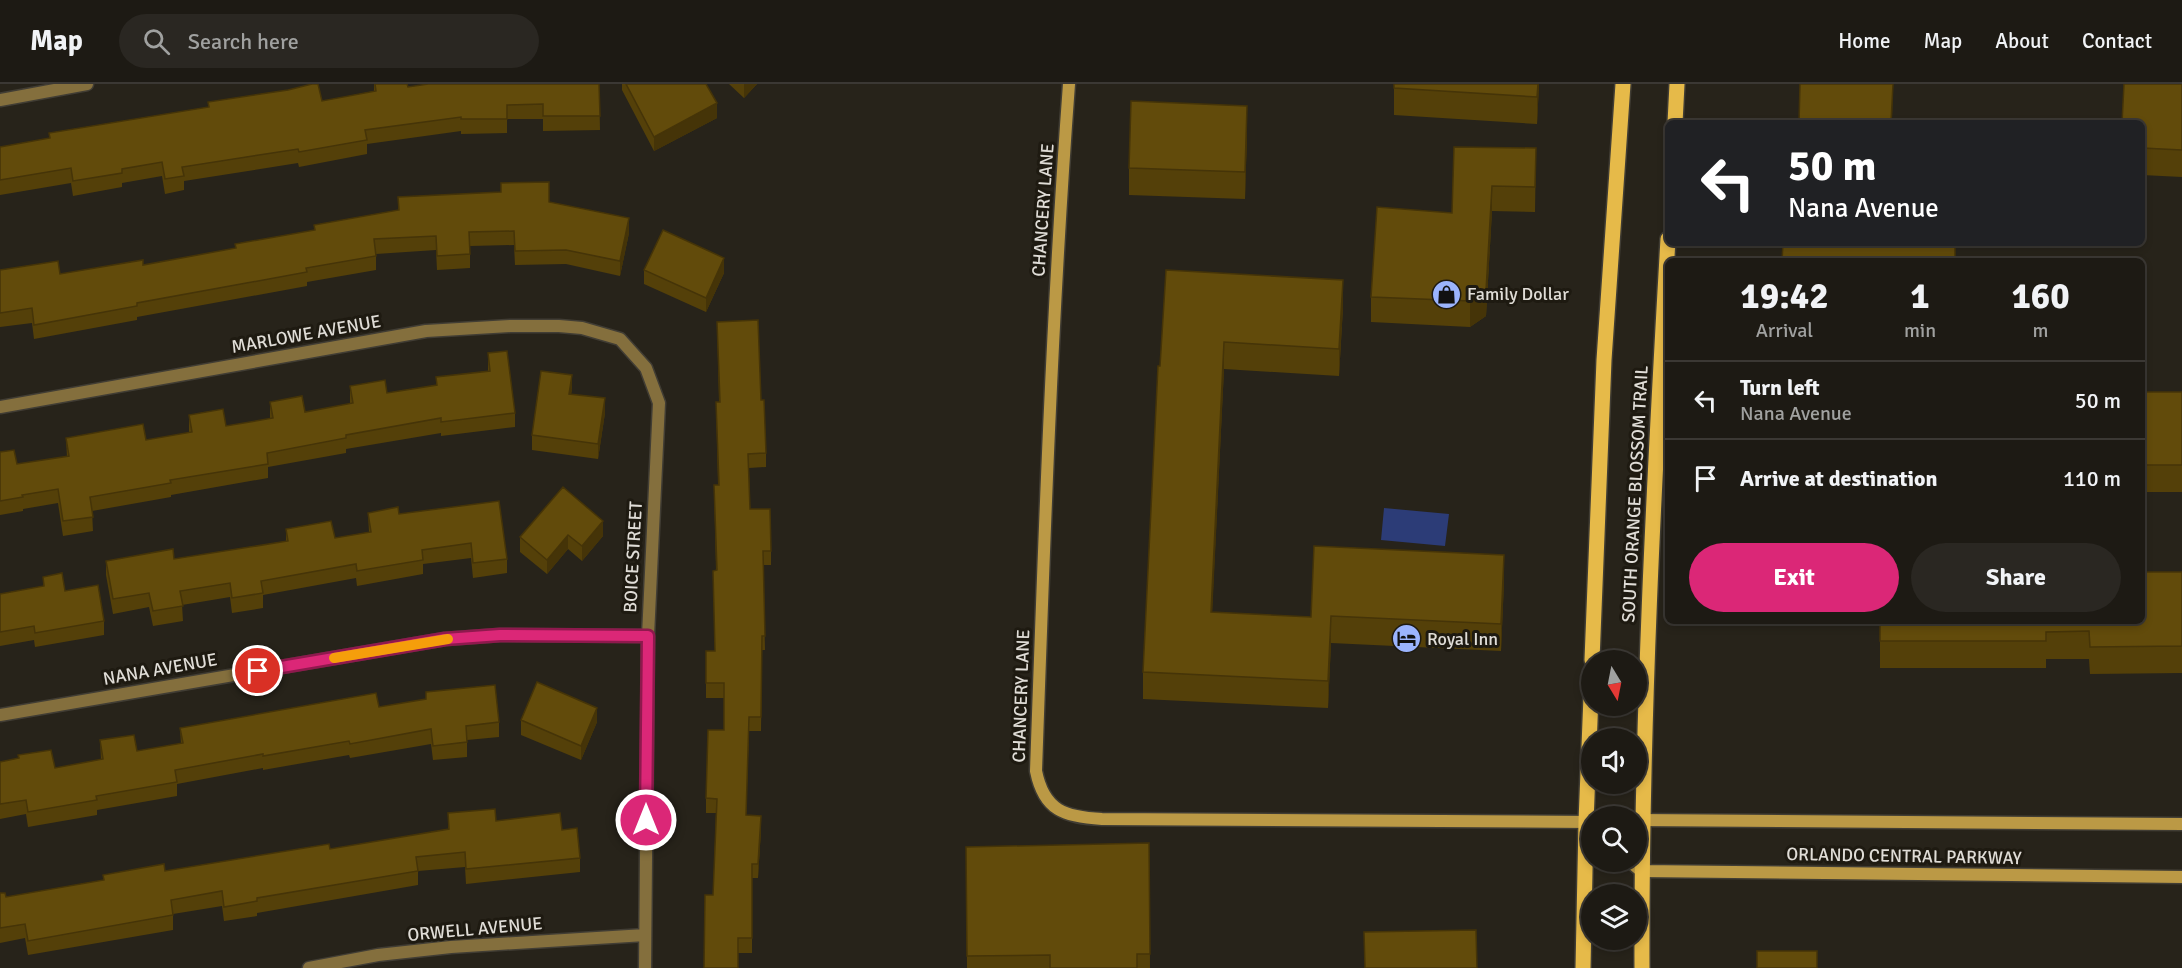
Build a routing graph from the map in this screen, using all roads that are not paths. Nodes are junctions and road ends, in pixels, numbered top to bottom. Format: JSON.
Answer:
{"nodes":[{"id":1,"x":87,"y":84,"type":"edge"},
{"id":2,"x":1069,"y":84,"type":"edge"},
{"id":3,"x":1623,"y":84,"type":"edge"},
{"id":4,"x":1677,"y":84,"type":"edge"},
{"id":5,"x":0,"y":100,"type":"edge"},
{"id":6,"x":1674,"y":120,"type":"edge"},
{"id":7,"x":1665,"y":294,"type":"edge"},
{"id":8,"x":620,"y":339,"type":"joint"},
{"id":9,"x":0,"y":407,"type":"edge"},
{"id":10,"x":648,"y":636,"type":"junction"},
{"id":11,"x":1592,"y":650,"type":"edge"},
{"id":12,"x":0,"y":715,"type":"edge"},
{"id":13,"x":1591,"y":716,"type":"edge"},
{"id":14,"x":1590,"y":806,"type":"edge"},
{"id":15,"x":1640,"y":806,"type":"edge"},
{"id":16,"x":1647,"y":820,"type":"edge"},
{"id":17,"x":1581,"y":824,"type":"edge"},
{"id":18,"x":2182,"y":824,"type":"edge"},
{"id":19,"x":1588,"y":872,"type":"edge"},
{"id":20,"x":1641,"y":872,"type":"joint"},
{"id":21,"x":2182,"y":877,"type":"edge"},
{"id":22,"x":645,"y":935,"type":"junction"},
{"id":23,"x":309,"y":968,"type":"edge"},
{"id":24,"x":645,"y":968,"type":"edge"},
{"id":25,"x":1583,"y":968,"type":"edge"},
{"id":26,"x":1642,"y":968,"type":"edge"}],
"edges":[{"from":1,"to":5,"type":"street"},
{"from":2,"to":17,"type":"street","name":"CHANCERY LANE"},
{"from":3,"to":11,"type":"main road","name":"SOUTH ORANGE BLOSSOM TRAIL"},
{"from":4,"to":6,"type":"main road"},
{"from":7,"to":15,"type":"main road","name":"SOUTH ORANGE BLOSSOM TRAIL"},
{"from":8,"to":9,"type":"street","name":"MARLOWE AVENUE"},
{"from":8,"to":10,"type":"street","name":"BOICE STREET"},
{"from":10,"to":12,"type":"street","name":"NANA AVENUE"},
{"from":10,"to":22,"type":"street","name":"BOICE STREET"},
{"from":13,"to":14,"type":"main road"},
{"from":16,"to":18,"type":"street","name":"ORLANDO CENTRAL PARKWAY"},
{"from":19,"to":25,"type":"main road"},
{"from":20,"to":21,"type":"street","name":"ORLANDO CENTRAL PARKWAY"},
{"from":20,"to":26,"type":"main road","name":"SOUTH ORANGE BLOSSOM TRAIL"},
{"from":22,"to":23,"type":"street","name":"ORWELL AVENUE"},
{"from":22,"to":24,"type":"street","name":"BOICE STREET"}]}
